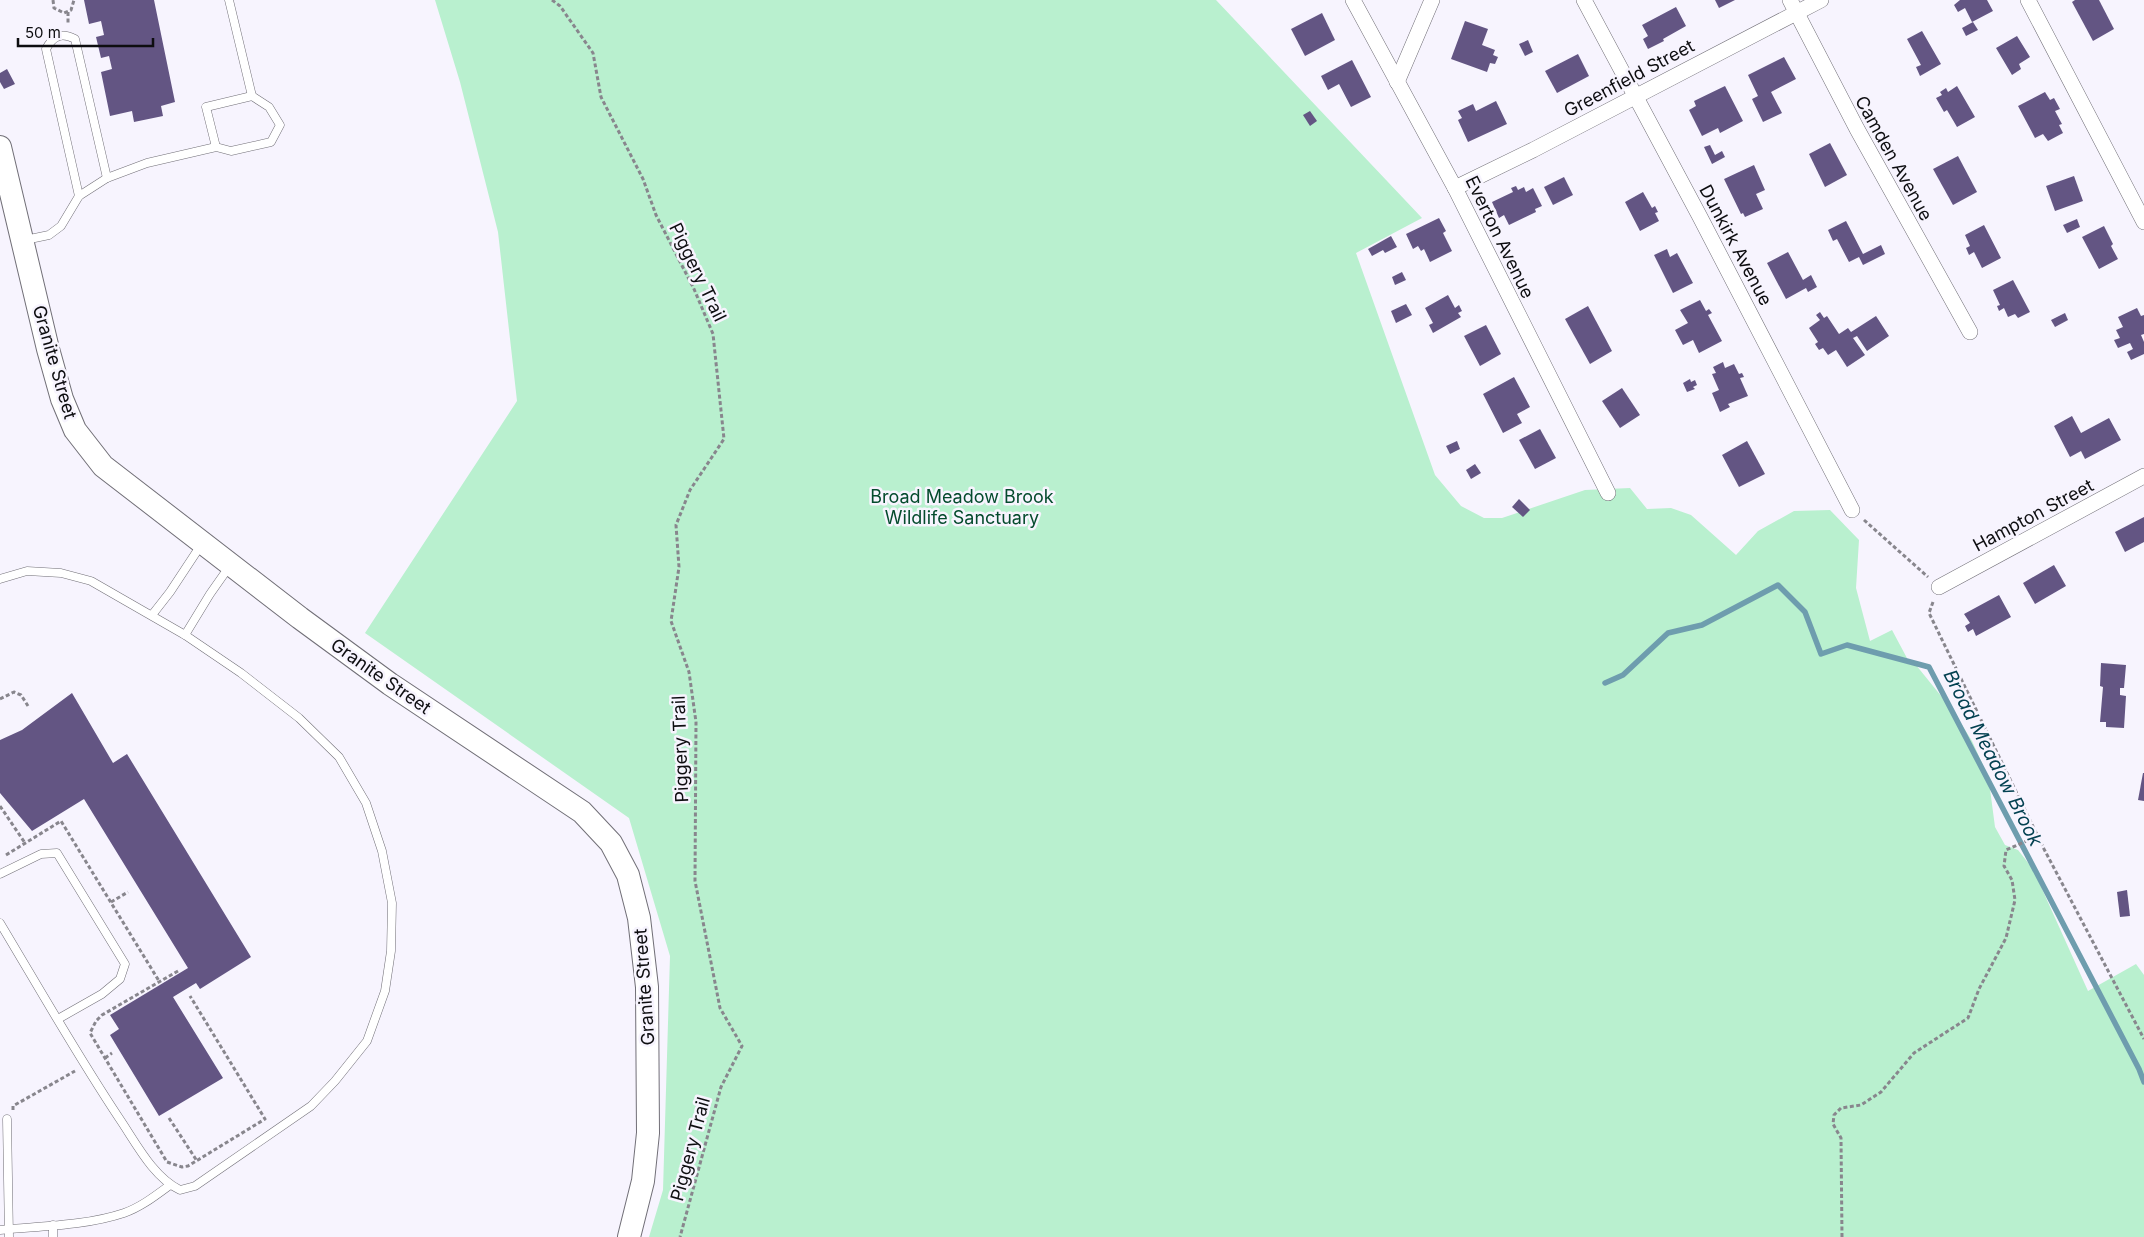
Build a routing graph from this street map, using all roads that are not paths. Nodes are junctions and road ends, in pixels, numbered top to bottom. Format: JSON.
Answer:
{"nodes":[{"id":1,"x":230,"y":0,"type":"edge"},
{"id":2,"x":1353,"y":0,"type":"edge"},
{"id":3,"x":1432,"y":0,"type":"edge"},
{"id":4,"x":1584,"y":0,"type":"edge"},
{"id":5,"x":1821,"y":0,"type":"edge"},
{"id":6,"x":2028,"y":0,"type":"edge"},
{"id":7,"x":1793,"y":6,"type":"edge"},
{"id":8,"x":1397,"y":82,"type":"junction"},
{"id":9,"x":1636,"y":95,"type":"junction"},
{"id":10,"x":252,"y":96,"type":"junction"},
{"id":11,"x":216,"y":146,"type":"junction"},
{"id":12,"x":0,"y":147,"type":"edge"},
{"id":13,"x":107,"y":178,"type":"junction"},
{"id":14,"x":1455,"y":188,"type":"junction"},
{"id":15,"x":80,"y":196,"type":"junction"},
{"id":16,"x":2144,"y":222,"type":"edge"},
{"id":17,"x":23,"y":241,"type":"junction"},
{"id":18,"x":1970,"y":332,"type":"dead end"},
{"id":19,"x":2144,"y":476,"type":"edge"},
{"id":20,"x":1608,"y":493,"type":"dead end"},
{"id":21,"x":1852,"y":510,"type":"road end"},
{"id":22,"x":202,"y":544,"type":"junction"},
{"id":23,"x":231,"y":565,"type":"junction"},
{"id":24,"x":0,"y":578,"type":"edge"},
{"id":25,"x":1940,"y":587,"type":"road end"},
{"id":26,"x":152,"y":615,"type":"junction"},
{"id":27,"x":186,"y":635,"type":"junction"},
{"id":28,"x":0,"y":874,"type":"edge"},
{"id":29,"x":0,"y":923,"type":"edge"},
{"id":30,"x":58,"y":1019,"type":"junction"},
{"id":31,"x":7,"y":1121,"type":"road end"},
{"id":32,"x":170,"y":1185,"type":"junction"},
{"id":33,"x":53,"y":1225,"type":"junction"},
{"id":34,"x":0,"y":1230,"type":"edge"},
{"id":35,"x":10,"y":1233,"type":"edge"},
{"id":36,"x":53,"y":1237,"type":"edge"},
{"id":37,"x":630,"y":1237,"type":"edge"}],
"edges":[{"from":1,"to":10,"type":"lane"},
{"from":2,"to":8,"type":"street","name":"Everton Avenue"},
{"from":3,"to":8,"type":"street"},
{"from":4,"to":9,"type":"street","name":"Dunkirk Avenue"},
{"from":5,"to":7,"type":"street","name":"Greenfield Street"},
{"from":6,"to":16,"type":"street"},
{"from":7,"to":9,"type":"street","name":"Greenfield Street"},
{"from":7,"to":18,"type":"street","name":"Camden Avenue"},
{"from":8,"to":14,"type":"street","name":"Everton Avenue"},
{"from":9,"to":14,"type":"street","name":"Greenfield Street"},
{"from":9,"to":21,"type":"street","name":"Dunkirk Avenue"},
{"from":10,"to":11,"type":"lane"},
{"from":10,"to":11,"type":"lane"},
{"from":11,"to":13,"type":"lane"},
{"from":12,"to":17,"type":"street","name":"Granite Street"},
{"from":13,"to":15,"type":"lane"},
{"from":13,"to":15,"type":"lane"},
{"from":14,"to":20,"type":"street","name":"Everton Avenue"},
{"from":15,"to":17,"type":"lane"},
{"from":17,"to":22,"type":"street","name":"Granite Street"},
{"from":19,"to":25,"type":"street","name":"Hampton Street"},
{"from":22,"to":23,"type":"street","name":"Granite Street"},
{"from":22,"to":26,"type":"lane"},
{"from":23,"to":27,"type":"lane"},
{"from":23,"to":37,"type":"street","name":"Granite Street"},
{"from":24,"to":26,"type":"lane"},
{"from":26,"to":27,"type":"lane"},
{"from":27,"to":32,"type":"lane"},
{"from":28,"to":30,"type":"lane"},
{"from":29,"to":30,"type":"lane"},
{"from":30,"to":32,"type":"lane"},
{"from":31,"to":35,"type":"lane"},
{"from":32,"to":33,"type":"lane"},
{"from":33,"to":35,"type":"lane"},
{"from":33,"to":36,"type":"lane"},
{"from":34,"to":35,"type":"lane"}]}
